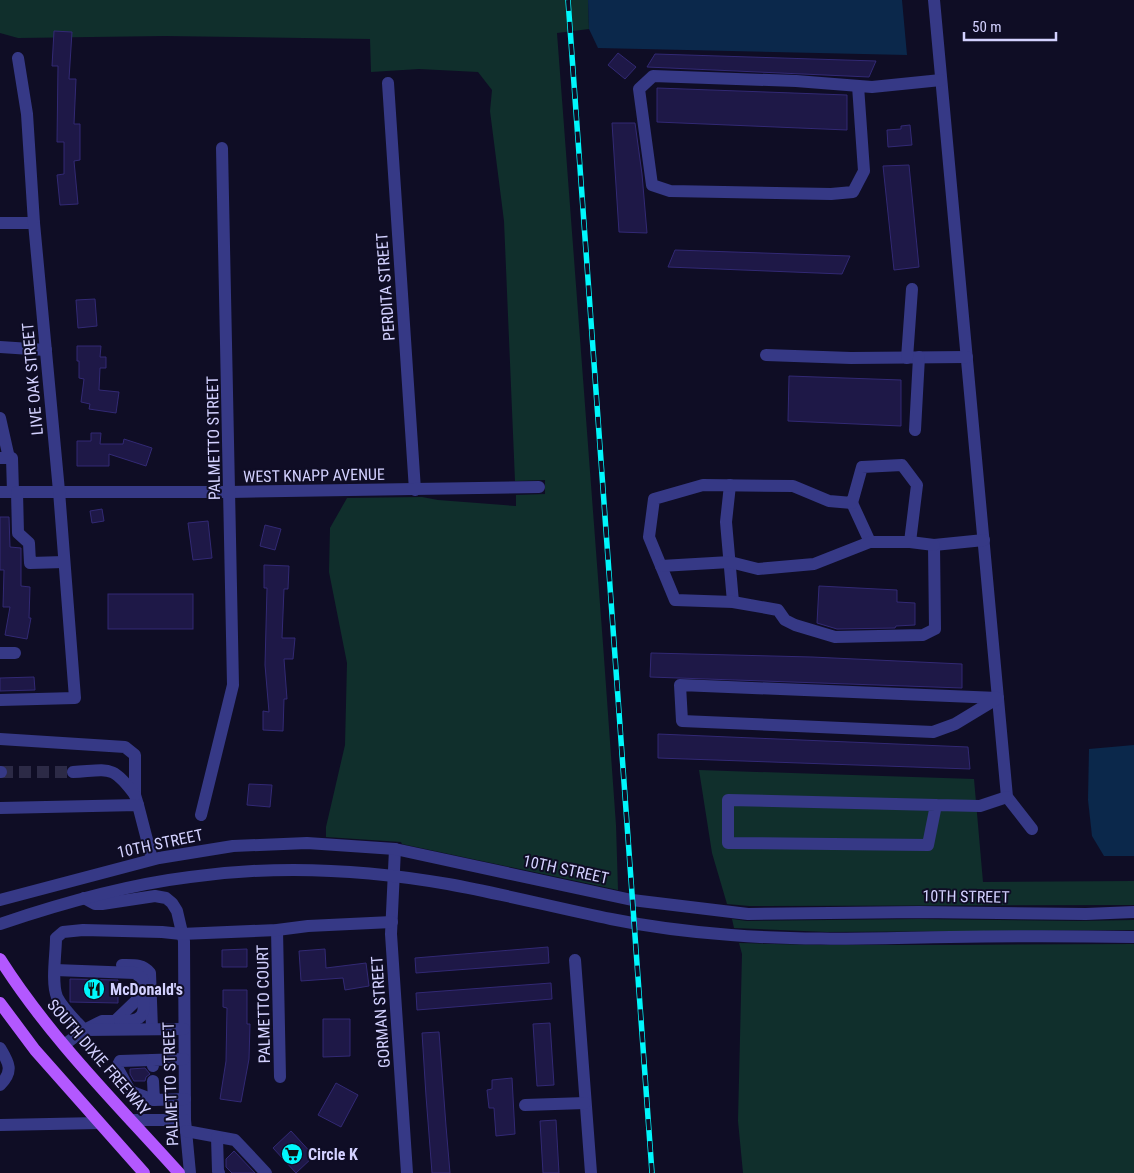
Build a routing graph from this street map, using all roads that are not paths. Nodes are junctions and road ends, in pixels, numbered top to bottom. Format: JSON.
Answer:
{"nodes":[{"id":1,"x":934,"y":0,"type":"edge"},
{"id":2,"x":18,"y":58,"type":"dead end"},
{"id":3,"x":941,"y":80,"type":"junction"},
{"id":4,"x":388,"y":82,"type":"dead end"},
{"id":5,"x":858,"y":86,"type":"junction"},
{"id":6,"x":222,"y":148,"type":"dead end"},
{"id":7,"x":0,"y":223,"type":"edge"},
{"id":8,"x":34,"y":223,"type":"junction"},
{"id":9,"x":912,"y":288,"type":"dead end"},
{"id":10,"x":0,"y":347,"type":"edge"},
{"id":11,"x":46,"y":350,"type":"junction"},
{"id":12,"x":766,"y":355,"type":"dead end"},
{"id":13,"x":967,"y":357,"type":"junction"},
{"id":14,"x":913,"y":358,"type":"junction"},
{"id":15,"x":0,"y":418,"type":"edge"},
{"id":16,"x":915,"y":430,"type":"dead end"},
{"id":17,"x":4,"y":458,"type":"edge"},
{"id":18,"x":730,"y":485,"type":"junction"},
{"id":19,"x":539,"y":487,"type":"dead end"},
{"id":20,"x":415,"y":490,"type":"junction"},
{"id":21,"x":59,"y":491,"type":"junction"},
{"id":22,"x":0,"y":492,"type":"edge"},
{"id":23,"x":15,"y":492,"type":"junction"},
{"id":24,"x":230,"y":492,"type":"junction"},
{"id":25,"x":852,"y":504,"type":"junction"},
{"id":26,"x":984,"y":540,"type":"junction"},
{"id":27,"x":870,"y":542,"type":"junction"},
{"id":28,"x":910,"y":542,"type":"junction"},
{"id":29,"x":934,"y":545,"type":"junction"},
{"id":30,"x":64,"y":562,"type":"junction"},
{"id":31,"x":730,"y":562,"type":"junction"},
{"id":32,"x":661,"y":566,"type":"junction"},
{"id":33,"x":734,"y":602,"type":"junction"},
{"id":34,"x":0,"y":653,"type":"edge"},
{"id":35,"x":15,"y":653,"type":"dead end"},
{"id":36,"x":998,"y":698,"type":"junction"},
{"id":37,"x":0,"y":700,"type":"edge"},
{"id":38,"x":0,"y":739,"type":"edge"},
{"id":39,"x":73,"y":772,"type":"tunnel mouth"},
{"id":40,"x":1007,"y":796,"type":"junction"},
{"id":41,"x":137,"y":800,"type":"junction"},
{"id":42,"x":936,"y":805,"type":"junction"},
{"id":43,"x":0,"y":808,"type":"edge"},
{"id":44,"x":201,"y":815,"type":"dead end"},
{"id":45,"x":1032,"y":829,"type":"dead end"},
{"id":46,"x":395,"y":849,"type":"junction"},
{"id":47,"x":152,"y":859,"type":"junction"},
{"id":48,"x":394,"y":877,"type":"junction"},
{"id":49,"x":580,"y":889,"type":"junction"},
{"id":50,"x":84,"y":898,"type":"junction"},
{"id":51,"x":0,"y":900,"type":"edge"},
{"id":52,"x":689,"y":908,"type":"junction"},
{"id":53,"x":576,"y":911,"type":"junction"},
{"id":54,"x":1134,"y":912,"type":"edge"},
{"id":55,"x":392,"y":922,"type":"junction"},
{"id":56,"x":0,"y":924,"type":"edge"},
{"id":57,"x":277,"y":930,"type":"junction"},
{"id":58,"x":690,"y":931,"type":"junction"},
{"id":59,"x":181,"y":934,"type":"junction"},
{"id":60,"x":1134,"y":936,"type":"edge"},
{"id":61,"x":0,"y":959,"type":"edge"},
{"id":62,"x":574,"y":960,"type":"dead end"},
{"id":63,"x":55,"y":969,"type":"junction"},
{"id":64,"x":0,"y":1003,"type":"edge"},
{"id":65,"x":152,"y":1029,"type":"junction"},
{"id":66,"x":184,"y":1029,"type":"junction"},
{"id":67,"x":84,"y":1030,"type":"junction"},
{"id":68,"x":64,"y":1045,"type":"junction"},
{"id":69,"x":0,"y":1048,"type":"edge"},
{"id":70,"x":184,"y":1059,"type":"junction"},
{"id":71,"x":280,"y":1077,"type":"dead end"},
{"id":72,"x":153,"y":1082,"type":"dead end"},
{"id":73,"x":0,"y":1085,"type":"edge"},
{"id":74,"x":185,"y":1099,"type":"junction"},
{"id":75,"x":154,"y":1100,"type":"junction"},
{"id":76,"x":586,"y":1103,"type":"junction"},
{"id":77,"x":525,"y":1105,"type":"dead end"},
{"id":78,"x":131,"y":1120,"type":"junction"},
{"id":79,"x":99,"y":1123,"type":"junction"},
{"id":80,"x":0,"y":1125,"type":"edge"},
{"id":81,"x":186,"y":1126,"type":"junction"},
{"id":82,"x":217,"y":1137,"type":"junction"},
{"id":83,"x":144,"y":1173,"type":"edge"},
{"id":84,"x":179,"y":1173,"type":"edge"},
{"id":85,"x":190,"y":1173,"type":"edge"},
{"id":86,"x":219,"y":1173,"type":"edge"},
{"id":87,"x":266,"y":1173,"type":"edge"},
{"id":88,"x":407,"y":1173,"type":"edge"},
{"id":89,"x":591,"y":1173,"type":"edge"}],
"edges":[{"from":1,"to":3,"type":"street"},
{"from":2,"to":8,"type":"street","name":"LIVE OAK STREET"},
{"from":3,"to":5,"type":"street"},
{"from":3,"to":13,"type":"street"},
{"from":4,"to":20,"type":"street","name":"PERDITA STREET"},
{"from":5,"to":5,"type":"street"},
{"from":6,"to":24,"type":"street","name":"PALMETTO STREET"},
{"from":7,"to":8,"type":"street"},
{"from":8,"to":11,"type":"street","name":"LIVE OAK STREET"},
{"from":9,"to":14,"type":"street"},
{"from":10,"to":11,"type":"street"},
{"from":11,"to":21,"type":"street","name":"LIVE OAK STREET"},
{"from":12,"to":14,"type":"street"},
{"from":13,"to":14,"type":"street"},
{"from":13,"to":26,"type":"street"},
{"from":14,"to":16,"type":"street"},
{"from":15,"to":17,"type":"street"},
{"from":17,"to":23,"type":"street"},
{"from":18,"to":25,"type":"street"},
{"from":18,"to":31,"type":"street"},
{"from":18,"to":32,"type":"street"},
{"from":19,"to":20,"type":"street","name":"WEST KNAPP AVENUE"},
{"from":20,"to":24,"type":"street","name":"WEST KNAPP AVENUE"},
{"from":21,"to":23,"type":"street","name":"WEST KNAPP AVENUE"},
{"from":21,"to":24,"type":"street","name":"WEST KNAPP AVENUE"},
{"from":21,"to":30,"type":"street","name":"LIVE OAK STREET"},
{"from":22,"to":23,"type":"street","name":"WEST KNAPP AVENUE"},
{"from":23,"to":30,"type":"street"},
{"from":24,"to":44,"type":"street","name":"PALMETTO STREET"},
{"from":25,"to":27,"type":"street"},
{"from":25,"to":28,"type":"street"},
{"from":26,"to":29,"type":"street"},
{"from":26,"to":36,"type":"street"},
{"from":27,"to":28,"type":"street"},
{"from":27,"to":31,"type":"street"},
{"from":28,"to":29,"type":"street"},
{"from":29,"to":33,"type":"street"},
{"from":30,"to":37,"type":"street","name":"LIVE OAK STREET"},
{"from":31,"to":32,"type":"street"},
{"from":31,"to":33,"type":"street"},
{"from":32,"to":33,"type":"street"},
{"from":34,"to":35,"type":"street"},
{"from":36,"to":36,"type":"street"},
{"from":36,"to":40,"type":"street"},
{"from":38,"to":41,"type":"street"},
{"from":39,"to":41,"type":"street"},
{"from":40,"to":42,"type":"street"},
{"from":40,"to":45,"type":"street"},
{"from":41,"to":43,"type":"street"},
{"from":41,"to":47,"type":"street"},
{"from":42,"to":42,"type":"street"},
{"from":46,"to":47,"type":"street","name":"10TH STREET"},
{"from":46,"to":48,"type":"street","name":"GORMAN STREET"},
{"from":46,"to":49,"type":"street","name":"10TH STREET"},
{"from":47,"to":51,"type":"street","name":"10TH STREET"},
{"from":48,"to":50,"type":"street"},
{"from":48,"to":53,"type":"street"},
{"from":48,"to":55,"type":"street","name":"GORMAN STREET"},
{"from":49,"to":52,"type":"street","name":"10TH STREET"},
{"from":49,"to":53,"type":"street"},
{"from":50,"to":56,"type":"street"},
{"from":50,"to":59,"type":"street","name":"PALMETTO STREET"},
{"from":52,"to":54,"type":"street","name":"10TH STREET"},
{"from":52,"to":58,"type":"street"},
{"from":53,"to":58,"type":"street"},
{"from":55,"to":57,"type":"street"},
{"from":55,"to":88,"type":"street","name":"GORMAN STREET"},
{"from":57,"to":59,"type":"street"},
{"from":57,"to":71,"type":"street","name":"PALMETTO COURT"},
{"from":58,"to":60,"type":"street"},
{"from":59,"to":63,"type":"street"},
{"from":59,"to":66,"type":"street","name":"PALMETTO STREET"},
{"from":61,"to":68,"type":"main road","name":"SOUTH DIXIE FREEWAY"},
{"from":62,"to":76,"type":"street"},
{"from":63,"to":65,"type":"street"},
{"from":63,"to":67,"type":"street"},
{"from":63,"to":67,"type":"street"},
{"from":64,"to":79,"type":"main road"},
{"from":65,"to":66,"type":"street"},
{"from":65,"to":67,"type":"street"},
{"from":66,"to":70,"type":"street","name":"PALMETTO STREET"},
{"from":67,"to":68,"type":"street"},
{"from":68,"to":78,"type":"main road","name":"SOUTH DIXIE FREEWAY"},
{"from":69,"to":73,"type":"street"},
{"from":70,"to":74,"type":"street","name":"PALMETTO STREET"},
{"from":70,"to":75,"type":"street"},
{"from":72,"to":75,"type":"street"},
{"from":74,"to":75,"type":"street"},
{"from":74,"to":81,"type":"street","name":"PALMETTO STREET"},
{"from":76,"to":77,"type":"street"},
{"from":76,"to":89,"type":"street"},
{"from":78,"to":81,"type":"street"},
{"from":78,"to":84,"type":"main road","name":"SOUTH DIXIE FREEWAY"},
{"from":79,"to":80,"type":"street"},
{"from":79,"to":83,"type":"main road"},
{"from":81,"to":82,"type":"street"},
{"from":81,"to":85,"type":"street","name":"PALMETTO STREET"},
{"from":82,"to":86,"type":"street"},
{"from":82,"to":87,"type":"street"}]}
